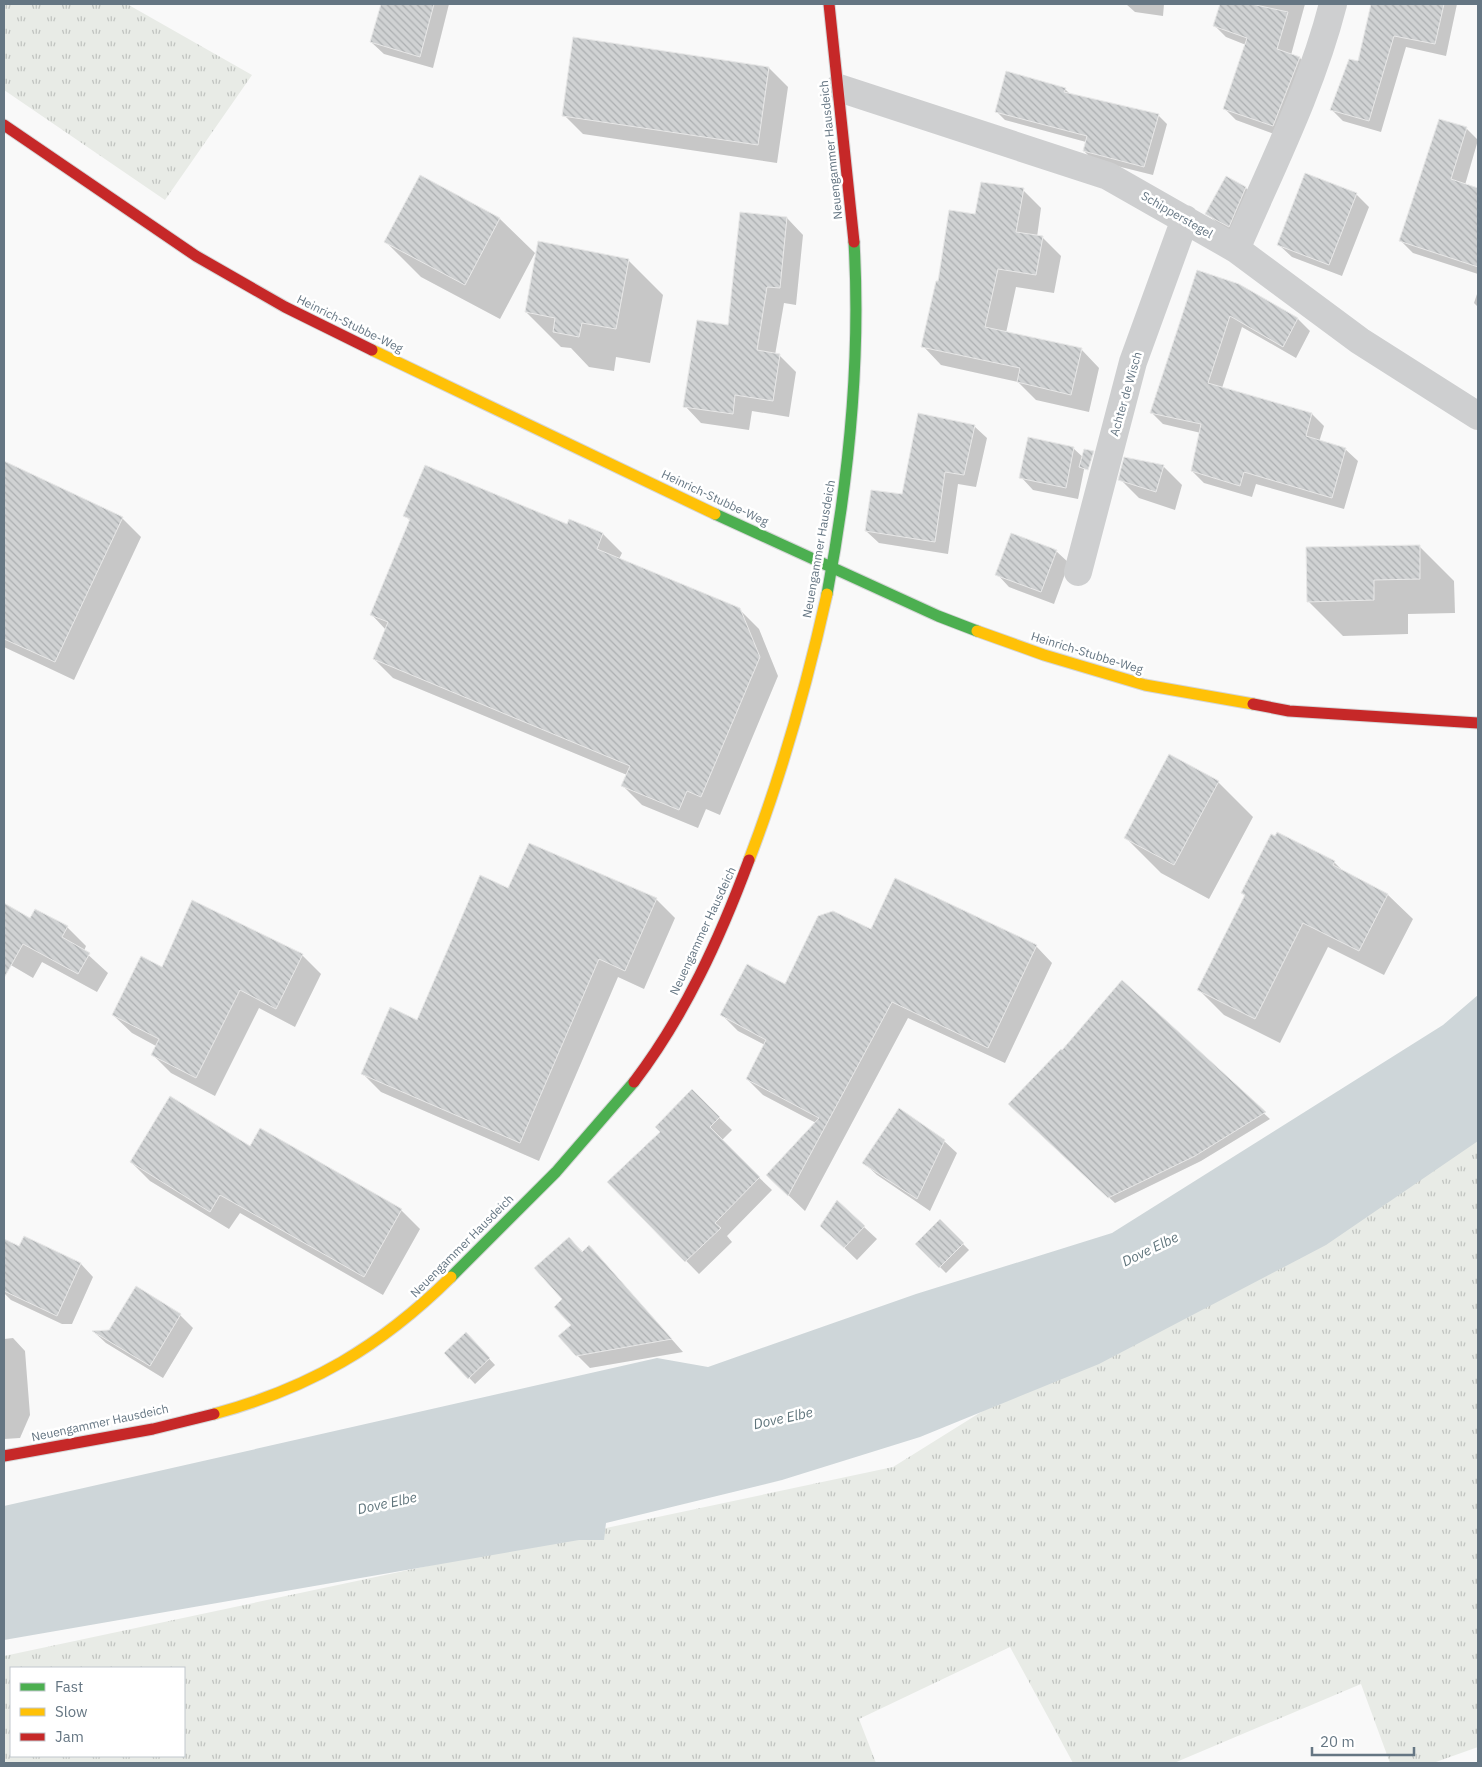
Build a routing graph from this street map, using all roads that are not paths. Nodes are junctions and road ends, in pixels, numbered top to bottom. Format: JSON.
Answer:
{"nodes":[{"id":1,"x":829,"y":4,"type":"edge"},
{"id":2,"x":1333,"y":4,"type":"edge"},
{"id":3,"x":839,"y":88,"type":"junction"},
{"id":4,"x":4,"y":125,"type":"edge"},
{"id":5,"x":1185,"y":219,"type":"junction"},
{"id":6,"x":1236,"y":249,"type":"junction"},
{"id":7,"x":1478,"y":416,"type":"edge"},
{"id":8,"x":832,"y":568,"type":"junction"},
{"id":9,"x":1078,"y":572,"type":"dead end"},
{"id":10,"x":1478,"y":723,"type":"edge"},
{"id":11,"x":4,"y":1456,"type":"edge"}],
"edges":[{"from":1,"to":3,"type":"street","name":"Neuengammer Hausdeich"},
{"from":2,"to":6,"type":"street"},
{"from":3,"to":5,"type":"street","name":"Schipperstegel"},
{"from":3,"to":8,"type":"street","name":"Neuengammer Hausdeich"},
{"from":4,"to":8,"type":"street","name":"Heinrich-Stubbe-Weg"},
{"from":5,"to":6,"type":"street","name":"Schipperstegel"},
{"from":5,"to":9,"type":"street","name":"Achter de Wisch"},
{"from":6,"to":7,"type":"street","name":"Schipperstegel"},
{"from":8,"to":10,"type":"street","name":"Heinrich-Stubbe-Weg"},
{"from":8,"to":11,"type":"street","name":"Neuengammer Hausdeich"}]}
